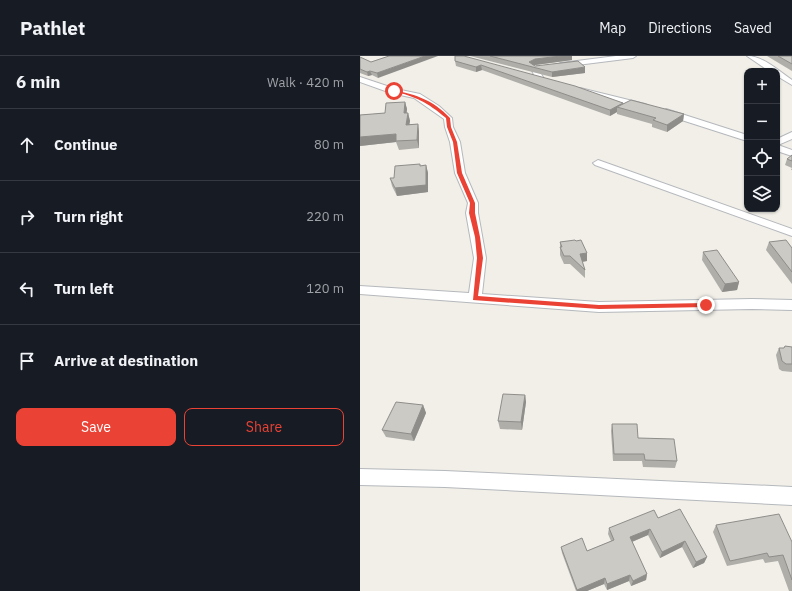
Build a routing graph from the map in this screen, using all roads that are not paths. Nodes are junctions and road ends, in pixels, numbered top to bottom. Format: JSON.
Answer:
{"nodes":[{"id":1,"x":528,"y":56,"type":"edge"},
{"id":2,"x":633,"y":56,"type":"edge"},
{"id":3,"x":750,"y":56,"type":"edge"},
{"id":4,"x":542,"y":67,"type":"junction"},
{"id":5,"x":769,"y":68,"type":"edge"},
{"id":6,"x":780,"y":75,"type":"edge"},
{"id":7,"x":360,"y":79,"type":"edge"},
{"id":8,"x":540,"y":79,"type":"edge"},
{"id":9,"x":792,"y":83,"type":"edge"},
{"id":10,"x":569,"y":87,"type":"edge"},
{"id":11,"x":792,"y":135,"type":"edge"},
{"id":12,"x":744,"y":137,"type":"edge"},
{"id":13,"x":780,"y":141,"type":"edge"},
{"id":14,"x":780,"y":149,"type":"edge"},
{"id":15,"x":792,"y":152,"type":"edge"},
{"id":16,"x":598,"y":163,"type":"dead end"},
{"id":17,"x":792,"y":233,"type":"edge"},
{"id":18,"x":360,"y":290,"type":"edge"},
{"id":19,"x":475,"y":298,"type":"junction"},
{"id":20,"x":792,"y":305,"type":"edge"},
{"id":21,"x":360,"y":477,"type":"edge"},
{"id":22,"x":792,"y":496,"type":"edge"}],
"edges":[{"from":1,"to":4,"type":"street"},
{"from":2,"to":4,"type":"street"},
{"from":3,"to":5,"type":"street"},
{"from":4,"to":8,"type":"street"},
{"from":6,"to":9,"type":"street"},
{"from":7,"to":19,"type":"street"},
{"from":10,"to":12,"type":"street"},
{"from":11,"to":13,"type":"street"},
{"from":14,"to":15,"type":"street"},
{"from":16,"to":17,"type":"street"},
{"from":18,"to":19,"type":"street"},
{"from":19,"to":20,"type":"street"},
{"from":21,"to":22,"type":"street"}]}
